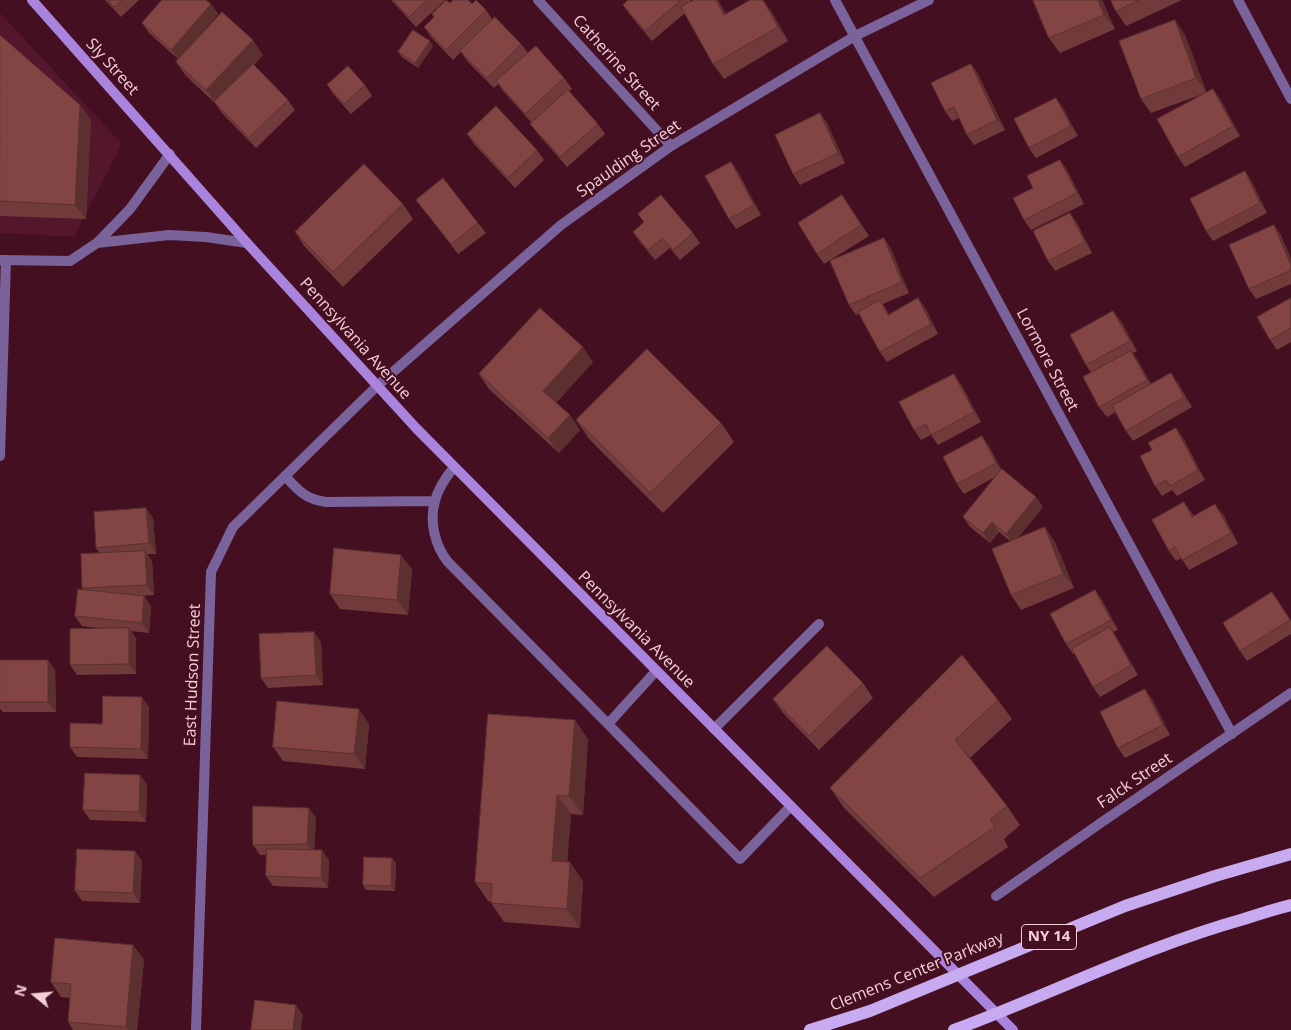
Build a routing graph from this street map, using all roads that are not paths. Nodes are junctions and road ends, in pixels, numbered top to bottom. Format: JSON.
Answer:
{"nodes":[{"id":1,"x":32,"y":0,"type":"edge"},
{"id":2,"x":538,"y":0,"type":"edge"},
{"id":3,"x":835,"y":0,"type":"edge"},
{"id":4,"x":929,"y":0,"type":"edge"},
{"id":5,"x":1238,"y":0,"type":"edge"},
{"id":6,"x":854,"y":36,"type":"junction"},
{"id":7,"x":1291,"y":100,"type":"edge"},
{"id":8,"x":671,"y":146,"type":"junction"},
{"id":9,"x":170,"y":154,"type":"junction"},
{"id":10,"x":97,"y":243,"type":"junction"},
{"id":11,"x":247,"y":243,"type":"junction"},
{"id":12,"x":3,"y":260,"type":"edge"},
{"id":13,"x":377,"y":386,"type":"junction"},
{"id":14,"x":0,"y":456,"type":"edge"},
{"id":15,"x":454,"y":467,"type":"junction"},
{"id":16,"x":285,"y":476,"type":"junction"},
{"id":17,"x":434,"y":501,"type":"junction"},
{"id":18,"x":819,"y":624,"type":"dead end"},
{"id":19,"x":656,"y":671,"type":"junction"},
{"id":20,"x":1291,"y":693,"type":"edge"},
{"id":21,"x":608,"y":724,"type":"junction"},
{"id":22,"x":714,"y":729,"type":"junction"},
{"id":23,"x":1232,"y":734,"type":"junction"},
{"id":24,"x":790,"y":807,"type":"junction"},
{"id":25,"x":1291,"y":854,"type":"edge"},
{"id":26,"x":996,"y":896,"type":"dead end"},
{"id":27,"x":1291,"y":905,"type":"edge"},
{"id":28,"x":956,"y":974,"type":"junction"},
{"id":29,"x":996,"y":1014,"type":"junction"},
{"id":30,"x":196,"y":1030,"type":"edge"},
{"id":31,"x":810,"y":1030,"type":"edge"},
{"id":32,"x":954,"y":1030,"type":"edge"},
{"id":33,"x":1012,"y":1030,"type":"edge"}],
"edges":[{"from":1,"to":9,"type":"main road","name":"Sly Street"},
{"from":2,"to":8,"type":"street","name":"Catherine Street"},
{"from":3,"to":6,"type":"street","name":"Lormore Street"},
{"from":4,"to":6,"type":"street","name":"Spaulding Street"},
{"from":5,"to":7,"type":"street"},
{"from":6,"to":8,"type":"street","name":"Spaulding Street"},
{"from":6,"to":23,"type":"street","name":"Lormore Street"},
{"from":8,"to":13,"type":"street","name":"Spaulding Street"},
{"from":9,"to":10,"type":"street"},
{"from":9,"to":11,"type":"main road","name":"Pennsylvania Avenue"},
{"from":10,"to":11,"type":"street"},
{"from":10,"to":12,"type":"street"},
{"from":11,"to":13,"type":"main road","name":"Pennsylvania Avenue"},
{"from":12,"to":14,"type":"street"},
{"from":13,"to":15,"type":"main road","name":"Pennsylvania Avenue"},
{"from":13,"to":16,"type":"street","name":"East Hudson Street"},
{"from":15,"to":17,"type":"street"},
{"from":15,"to":19,"type":"main road","name":"Pennsylvania Avenue"},
{"from":16,"to":17,"type":"street"},
{"from":16,"to":30,"type":"street","name":"East Hudson Street"},
{"from":17,"to":21,"type":"street"},
{"from":18,"to":22,"type":"street"},
{"from":19,"to":21,"type":"street"},
{"from":19,"to":22,"type":"main road","name":"Pennsylvania Avenue"},
{"from":20,"to":23,"type":"street","name":"Falck Street"},
{"from":21,"to":24,"type":"street"},
{"from":22,"to":24,"type":"main road","name":"Pennsylvania Avenue"},
{"from":23,"to":26,"type":"street","name":"Falck Street"},
{"from":24,"to":28,"type":"main road","name":"Pennsylvania Avenue"},
{"from":25,"to":28,"type":"main road","name":"Clemens Center Parkway","number":"NY 14"},
{"from":27,"to":29,"type":"main road"},
{"from":28,"to":29,"type":"main road","name":"Pennsylvania Avenue"},
{"from":28,"to":31,"type":"main road","name":"Clemens Center Parkway","number":"NY 14"},
{"from":29,"to":32,"type":"main road"},
{"from":29,"to":33,"type":"main road","name":"Pennsylvania Avenue"}]}
